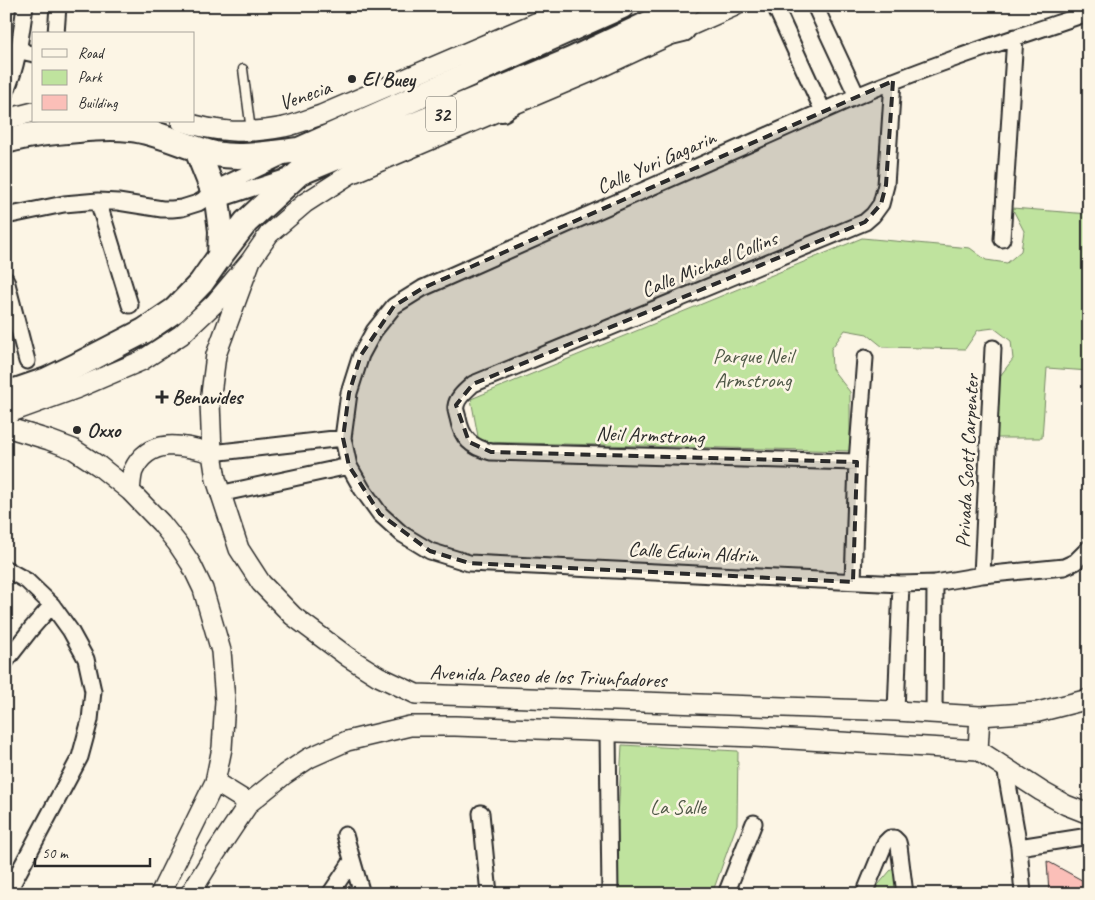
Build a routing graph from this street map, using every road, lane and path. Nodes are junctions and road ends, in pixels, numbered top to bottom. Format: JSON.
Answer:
{"nodes":[{"id":1,"x":25,"y":6,"type":"edge"},
{"id":2,"x":58,"y":6,"type":"edge"},
{"id":3,"x":575,"y":6,"type":"edge"},
{"id":4,"x":583,"y":6,"type":"edge"},
{"id":5,"x":622,"y":6,"type":"edge"},
{"id":6,"x":735,"y":6,"type":"edge"},
{"id":7,"x":775,"y":6,"type":"edge"},
{"id":8,"x":815,"y":6,"type":"edge"},
{"id":9,"x":1089,"y":14,"type":"edge"},
{"id":10,"x":685,"y":17,"type":"edge"},
{"id":11,"x":56,"y":32,"type":"edge"},
{"id":12,"x":1015,"y":38,"type":"junction"},
{"id":13,"x":19,"y":47,"type":"junction"},
{"id":14,"x":32,"y":54,"type":"edge"},
{"id":15,"x":576,"y":58,"type":"junction"},
{"id":16,"x":493,"y":64,"type":"junction"},
{"id":17,"x":244,"y":69,"type":"dead end"},
{"id":18,"x":893,"y":81,"type":"junction"},
{"id":19,"x":6,"y":91,"type":"edge"},
{"id":20,"x":856,"y":96,"type":"junction"},
{"id":21,"x":502,"y":110,"type":"junction"},
{"id":22,"x":822,"y":111,"type":"junction"},
{"id":23,"x":32,"y":112,"type":"edge"},
{"id":24,"x":6,"y":119,"type":"edge"},
{"id":25,"x":184,"y":122,"type":"edge"},
{"id":26,"x":251,"y":131,"type":"junction"},
{"id":27,"x":6,"y":141,"type":"edge"},
{"id":28,"x":198,"y":150,"type":"junction"},
{"id":29,"x":299,"y":150,"type":"junction"},
{"id":30,"x":298,"y":174,"type":"junction"},
{"id":31,"x":211,"y":197,"type":"junction"},
{"id":32,"x":98,"y":201,"type":"junction"},
{"id":33,"x":6,"y":216,"type":"edge"},
{"id":34,"x":1002,"y":239,"type":"dead end"},
{"id":35,"x":220,"y":256,"type":"junction"},
{"id":36,"x":251,"y":260,"type":"junction"},
{"id":37,"x":6,"y":280,"type":"edge"},
{"id":38,"x":130,"y":305,"type":"dead end"},
{"id":39,"x":994,"y":348,"type":"dead end"},
{"id":40,"x":865,"y":358,"type":"dead end"},
{"id":41,"x":27,"y":361,"type":"dead end"},
{"id":42,"x":6,"y":392,"type":"edge"},
{"id":43,"x":6,"y":414,"type":"edge"},
{"id":44,"x":458,"y":421,"type":"joint"},
{"id":45,"x":6,"y":426,"type":"edge"},
{"id":46,"x":346,"y":452,"type":"junction"},
{"id":47,"x":212,"y":453,"type":"junction"},
{"id":48,"x":858,"y":462,"type":"junction"},
{"id":49,"x":130,"y":490,"type":"junction"},
{"id":50,"x":219,"y":494,"type":"junction"},
{"id":51,"x":1086,"y":551,"type":"edge"},
{"id":52,"x":6,"y":569,"type":"edge"},
{"id":53,"x":982,"y":576,"type":"junction"},
{"id":54,"x":853,"y":582,"type":"junction"},
{"id":55,"x":934,"y":583,"type":"junction"},
{"id":56,"x":901,"y":584,"type":"junction"},
{"id":57,"x":52,"y":605,"type":"junction"},
{"id":58,"x":6,"y":661,"type":"edge"},
{"id":59,"x":416,"y":694,"type":"junction"},
{"id":60,"x":1089,"y":699,"type":"edge"},
{"id":61,"x":896,"y":711,"type":"junction"},
{"id":62,"x":934,"y":713,"type":"junction"},
{"id":63,"x":980,"y":716,"type":"junction"},
{"id":64,"x":410,"y":726,"type":"junction"},
{"id":65,"x":608,"y":732,"type":"junction"},
{"id":66,"x":978,"y":750,"type":"junction"},
{"id":67,"x":1005,"y":767,"type":"junction"},
{"id":68,"x":215,"y":782,"type":"junction"},
{"id":69,"x":249,"y":803,"type":"junction"},
{"id":70,"x":481,"y":813,"type":"dead end"},
{"id":71,"x":1089,"y":814,"type":"edge"},
{"id":72,"x":754,"y":823,"type":"dead end"},
{"id":73,"x":345,"y":835,"type":"dead end"},
{"id":74,"x":1089,"y":836,"type":"edge"},
{"id":75,"x":1019,"y":847,"type":"junction"},
{"id":76,"x":352,"y":861,"type":"junction"},
{"id":77,"x":7,"y":894,"type":"edge"},
{"id":78,"x":160,"y":894,"type":"edge"},
{"id":79,"x":190,"y":894,"type":"edge"},
{"id":80,"x":330,"y":894,"type":"edge"},
{"id":81,"x":362,"y":894,"type":"edge"},
{"id":82,"x":489,"y":894,"type":"edge"},
{"id":83,"x":610,"y":894,"type":"edge"},
{"id":84,"x":726,"y":894,"type":"edge"},
{"id":85,"x":864,"y":894,"type":"edge"},
{"id":86,"x":905,"y":894,"type":"edge"},
{"id":87,"x":1023,"y":894,"type":"edge"}],
"edges":[{"from":1,"to":13,"type":"street"},
{"from":2,"to":11,"type":"street"},
{"from":3,"to":26,"type":"street","name":"Venecia"},
{"from":4,"to":16,"type":"main road"},
{"from":5,"to":16,"type":"main road","number":"32"},
{"from":6,"to":10,"type":"street"},
{"from":7,"to":22,"type":"street"},
{"from":8,"to":20,"type":"street"},
{"from":9,"to":12,"type":"street","name":"Calle Yuri Gagarin"},
{"from":10,"to":15,"type":"main road","number":"32"},
{"from":10,"to":21,"type":"street"},
{"from":12,"to":18,"type":"street","name":"Calle Yuri Gagarin"},
{"from":12,"to":34,"type":"street"},
{"from":13,"to":14,"type":"street"},
{"from":13,"to":19,"type":"street"},
{"from":15,"to":21,"type":"main road"},
{"from":15,"to":30,"type":"main road","number":"32"},
{"from":16,"to":29,"type":"main road","number":"32"},
{"from":17,"to":26,"type":"lane"},
{"from":18,"to":20,"type":"street","name":"Calle Yuri Gagarin"},
{"from":18,"to":44,"type":"street","name":"Calle Michael Collins"},
{"from":20,"to":22,"type":"street","name":"Calle Yuri Gagarin"},
{"from":21,"to":36,"type":"street"},
{"from":22,"to":46,"type":"street","name":"Calle Yuri Gagarin"},
{"from":23,"to":24,"type":"street"},
{"from":25,"to":26,"type":"street","name":"Venecia"},
{"from":27,"to":28,"type":"main road","number":"32"},
{"from":28,"to":29,"type":"main road","number":"32"},
{"from":28,"to":31,"type":"main road"},
{"from":29,"to":31,"type":"street"},
{"from":30,"to":31,"type":"street"},
{"from":30,"to":35,"type":"main road","number":"32"},
{"from":31,"to":32,"type":"street"},
{"from":31,"to":35,"type":"main road"},
{"from":32,"to":33,"type":"street"},
{"from":32,"to":38,"type":"street"},
{"from":35,"to":42,"type":"main road","number":"32"},
{"from":36,"to":43,"type":"street"},
{"from":36,"to":47,"type":"street","name":"Avenida Paseo de los Triunfadores"},
{"from":37,"to":41,"type":"street"},
{"from":39,"to":53,"type":"street","name":"Privada Scott Carpenter"},
{"from":40,"to":48,"type":"street"},
{"from":44,"to":48,"type":"street","name":"Neil Armstrong"},
{"from":45,"to":49,"type":"street"},
{"from":46,"to":47,"type":"street"},
{"from":46,"to":50,"type":"street"},
{"from":46,"to":54,"type":"street","name":"Calle Edwin Aldrin"},
{"from":47,"to":49,"type":"street"},
{"from":47,"to":50,"type":"street","name":"Avenida Paseo de los Triunfadores"},
{"from":48,"to":54,"type":"street"},
{"from":49,"to":68,"type":"street"},
{"from":50,"to":59,"type":"street","name":"Avenida Paseo de los Triunfadores"},
{"from":51,"to":53,"type":"street","name":"Calle Edwin Aldrin"},
{"from":52,"to":57,"type":"street"},
{"from":53,"to":55,"type":"street","name":"Calle Edwin Aldrin"},
{"from":54,"to":56,"type":"street","name":"Calle Edwin Aldrin"},
{"from":55,"to":56,"type":"street","name":"Calle Edwin Aldrin"},
{"from":55,"to":62,"type":"street"},
{"from":56,"to":61,"type":"street"},
{"from":57,"to":58,"type":"street"},
{"from":57,"to":77,"type":"street"},
{"from":59,"to":61,"type":"street","name":"Avenida Paseo de los Triunfadores"},
{"from":59,"to":64,"type":"street"},
{"from":60,"to":63,"type":"street","name":"Avenida Paseo de los Triunfadores"},
{"from":61,"to":62,"type":"street","name":"Avenida Paseo de los Triunfadores"},
{"from":62,"to":63,"type":"street","name":"Avenida Paseo de los Triunfadores"},
{"from":63,"to":66,"type":"street"},
{"from":64,"to":65,"type":"street"},
{"from":64,"to":69,"type":"street"},
{"from":65,"to":66,"type":"street"},
{"from":65,"to":83,"type":"street"},
{"from":66,"to":67,"type":"street"},
{"from":67,"to":71,"type":"street"},
{"from":67,"to":75,"type":"street"},
{"from":68,"to":69,"type":"street"},
{"from":68,"to":78,"type":"street"},
{"from":69,"to":79,"type":"street"},
{"from":70,"to":82,"type":"street"},
{"from":72,"to":84,"type":"street"},
{"from":73,"to":76,"type":"street"},
{"from":74,"to":75,"type":"street"},
{"from":75,"to":87,"type":"street"},
{"from":76,"to":80,"type":"street"},
{"from":76,"to":81,"type":"street"},
{"from":85,"to":86,"type":"street"}]}
